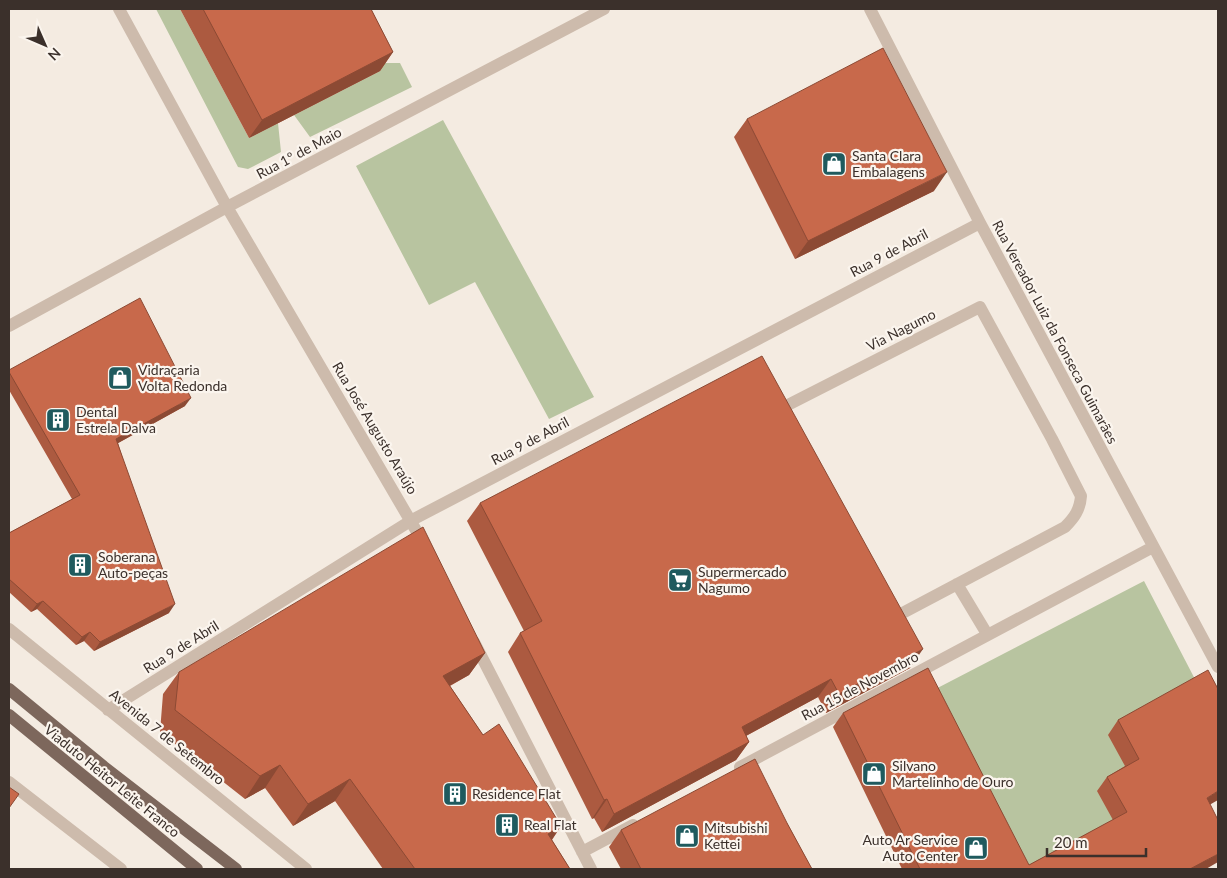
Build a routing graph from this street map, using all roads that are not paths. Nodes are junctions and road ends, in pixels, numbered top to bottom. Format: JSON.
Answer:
{"nodes":[{"id":1,"x":119,"y":9,"type":"edge"},
{"id":2,"x":604,"y":9,"type":"edge"},
{"id":3,"x":870,"y":9,"type":"edge"},
{"id":4,"x":227,"y":208,"type":"junction"},
{"id":5,"x":980,"y":223,"type":"junction"},
{"id":6,"x":9,"y":326,"type":"edge"},
{"id":7,"x":412,"y":520,"type":"junction"},
{"id":8,"x":1152,"y":547,"type":"junction"},
{"id":9,"x":430,"y":555,"type":"edge"},
{"id":10,"x":957,"y":584,"type":"junction"},
{"id":11,"x":9,"y":629,"type":"edge"},
{"id":12,"x":470,"y":634,"type":"edge"},
{"id":13,"x":987,"y":634,"type":"junction"},
{"id":14,"x":1218,"y":667,"type":"edge"},
{"id":15,"x":9,"y":689,"type":"edge"},
{"id":16,"x":108,"y":710,"type":"junction"},
{"id":17,"x":9,"y":715,"type":"edge"},
{"id":18,"x":728,"y":774,"type":"edge"},
{"id":19,"x":9,"y":782,"type":"edge"},
{"id":20,"x":642,"y":820,"type":"edge"},
{"id":21,"x":582,"y":852,"type":"junction"},
{"id":22,"x":121,"y":869,"type":"edge"},
{"id":23,"x":197,"y":869,"type":"edge"},
{"id":24,"x":236,"y":869,"type":"edge"},
{"id":25,"x":306,"y":869,"type":"edge"},
{"id":26,"x":591,"y":869,"type":"edge"}],
"edges":[{"from":1,"to":4,"type":"street","name":"Rua José Augusto Araújo"},
{"from":2,"to":4,"type":"street","name":"Rua 1º de Maio"},
{"from":3,"to":5,"type":"street","name":"Rua Vereador Luiz da Fonseca Guimarães"},
{"from":4,"to":6,"type":"street","name":"Rua 1º de Maio"},
{"from":4,"to":7,"type":"street","name":"Rua José Augusto Araújo"},
{"from":5,"to":7,"type":"street","name":"Rua 9 de Abril"},
{"from":5,"to":8,"type":"street","name":"Rua Vereador Luiz da Fonseca Guimarães"},
{"from":7,"to":9,"type":"street","name":"Rua José Augusto Araújo"},
{"from":7,"to":16,"type":"street","name":"Rua 9 de Abril"},
{"from":8,"to":13,"type":"street","name":"Rua 15 de Novembro"},
{"from":8,"to":14,"type":"street","name":"Rua Vereador Luiz da Fonseca Guimarães"},
{"from":10,"to":10,"type":"street","name":"Via Nagumo"},
{"from":10,"to":13,"type":"street"},
{"from":11,"to":16,"type":"street","name":"Avenida 7 de Setembro"},
{"from":12,"to":21,"type":"street"},
{"from":13,"to":18,"type":"street","name":"Rua 15 de Novembro"},
{"from":15,"to":24,"type":"main road"},
{"from":16,"to":25,"type":"street","name":"Avenida 7 de Setembro"},
{"from":17,"to":23,"type":"main road","name":"Viaduto Heitor Leite Franco"},
{"from":19,"to":22,"type":"street"},
{"from":20,"to":21,"type":"street"},
{"from":21,"to":26,"type":"street"}]}
